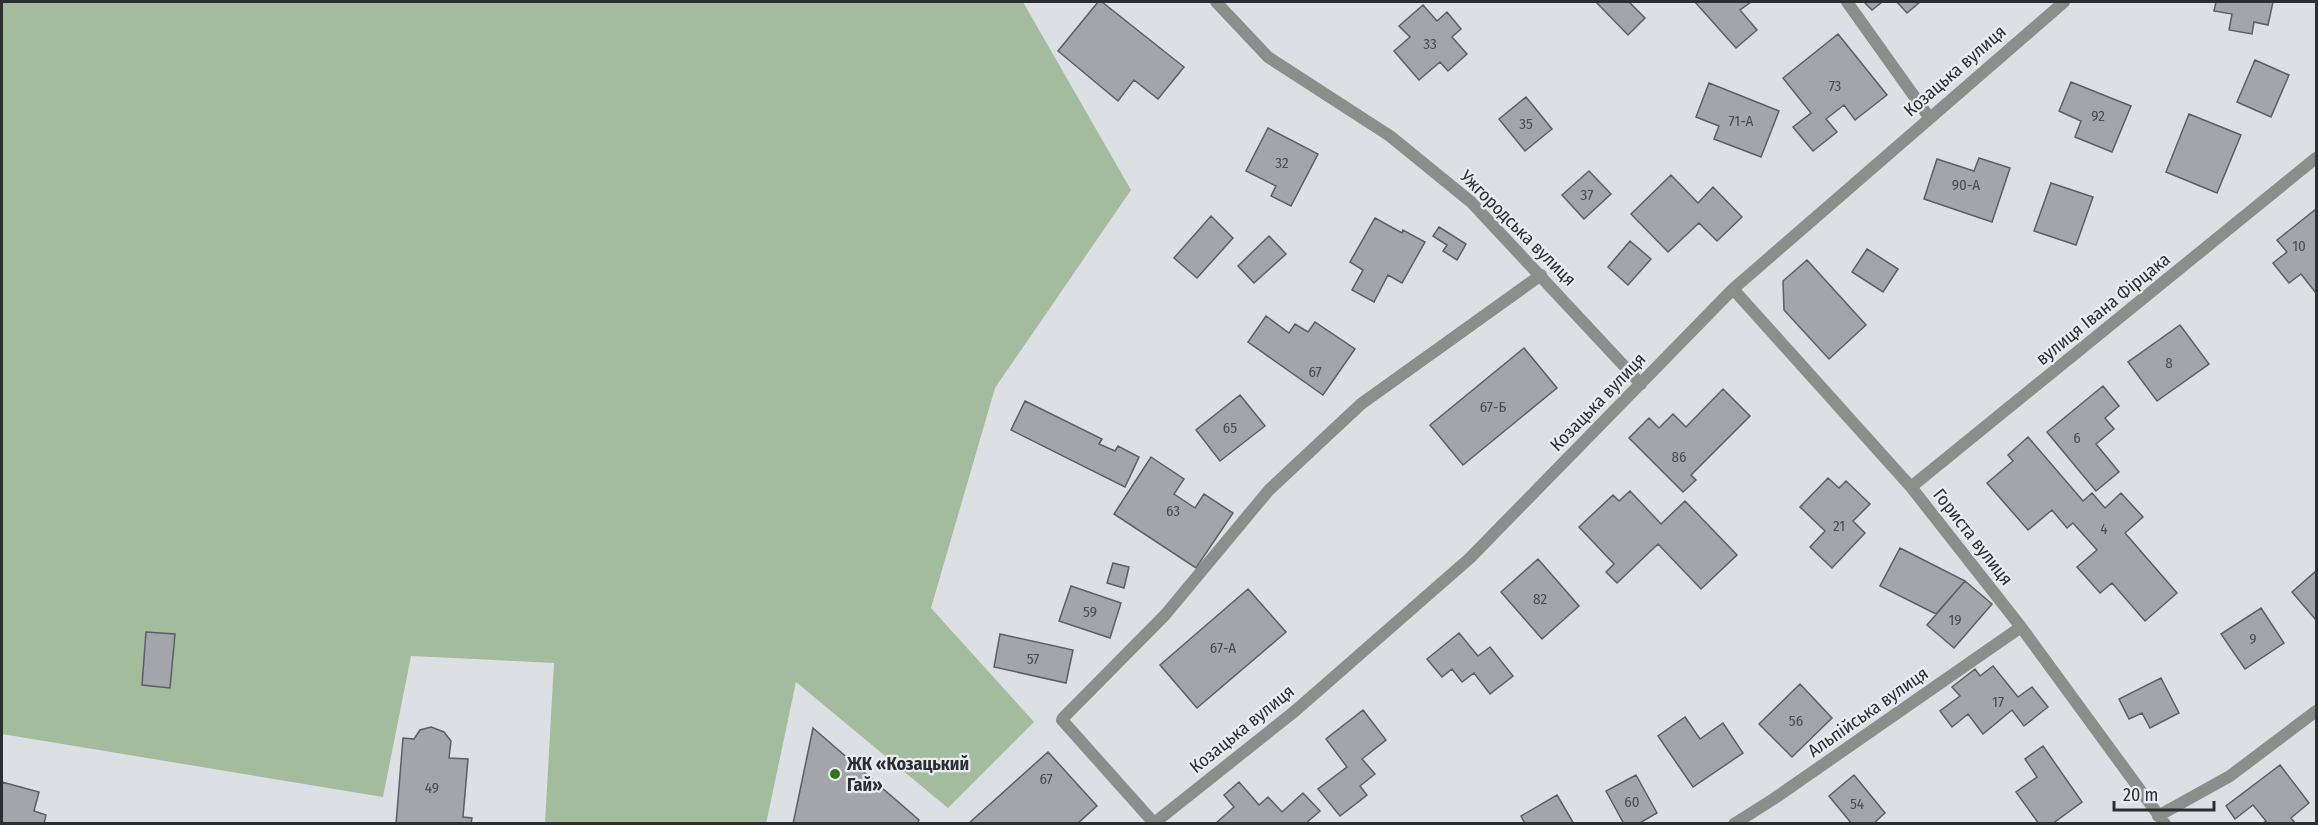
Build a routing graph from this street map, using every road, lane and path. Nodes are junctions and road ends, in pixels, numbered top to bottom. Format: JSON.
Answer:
{"nodes":[{"id":1,"x":1216,"y":2,"type":"edge"},
{"id":2,"x":1847,"y":2,"type":"edge"},
{"id":3,"x":2064,"y":2,"type":"edge"},
{"id":4,"x":1929,"y":117,"type":"junction"},
{"id":5,"x":2316,"y":158,"type":"edge"},
{"id":6,"x":1541,"y":275,"type":"junction"},
{"id":7,"x":1733,"y":289,"type":"junction"},
{"id":8,"x":1641,"y":384,"type":"junction"},
{"id":9,"x":1911,"y":487,"type":"junction"},
{"id":10,"x":2021,"y":627,"type":"junction"},
{"id":11,"x":2316,"y":711,"type":"edge"},
{"id":12,"x":2161,"y":820,"type":"edge"},
{"id":13,"x":1153,"y":823,"type":"edge"},
{"id":14,"x":1734,"y":824,"type":"edge"}],
"edges":[{"from":1,"to":6,"type":"street","name":"Ужгородська вулиця"},
{"from":2,"to":4,"type":"street"},
{"from":3,"to":4,"type":"street","name":"Козацька вулиця"},
{"from":4,"to":7,"type":"street","name":"Козацька вулиця"},
{"from":5,"to":9,"type":"street","name":"вулиця Івана Фірцака"},
{"from":6,"to":8,"type":"street","name":"Ужгородська вулиця"},
{"from":6,"to":13,"type":"street"},
{"from":7,"to":8,"type":"street","name":"Козацька вулиця"},
{"from":7,"to":9,"type":"street","name":"Гориста вулиця"},
{"from":8,"to":13,"type":"street","name":"Козацька вулиця"},
{"from":9,"to":10,"type":"street","name":"Гориста вулиця"},
{"from":10,"to":12,"type":"street","name":"Гориста вулиця"},
{"from":10,"to":14,"type":"street","name":"Альпійська вулиця"},
{"from":11,"to":12,"type":"street"}]}
